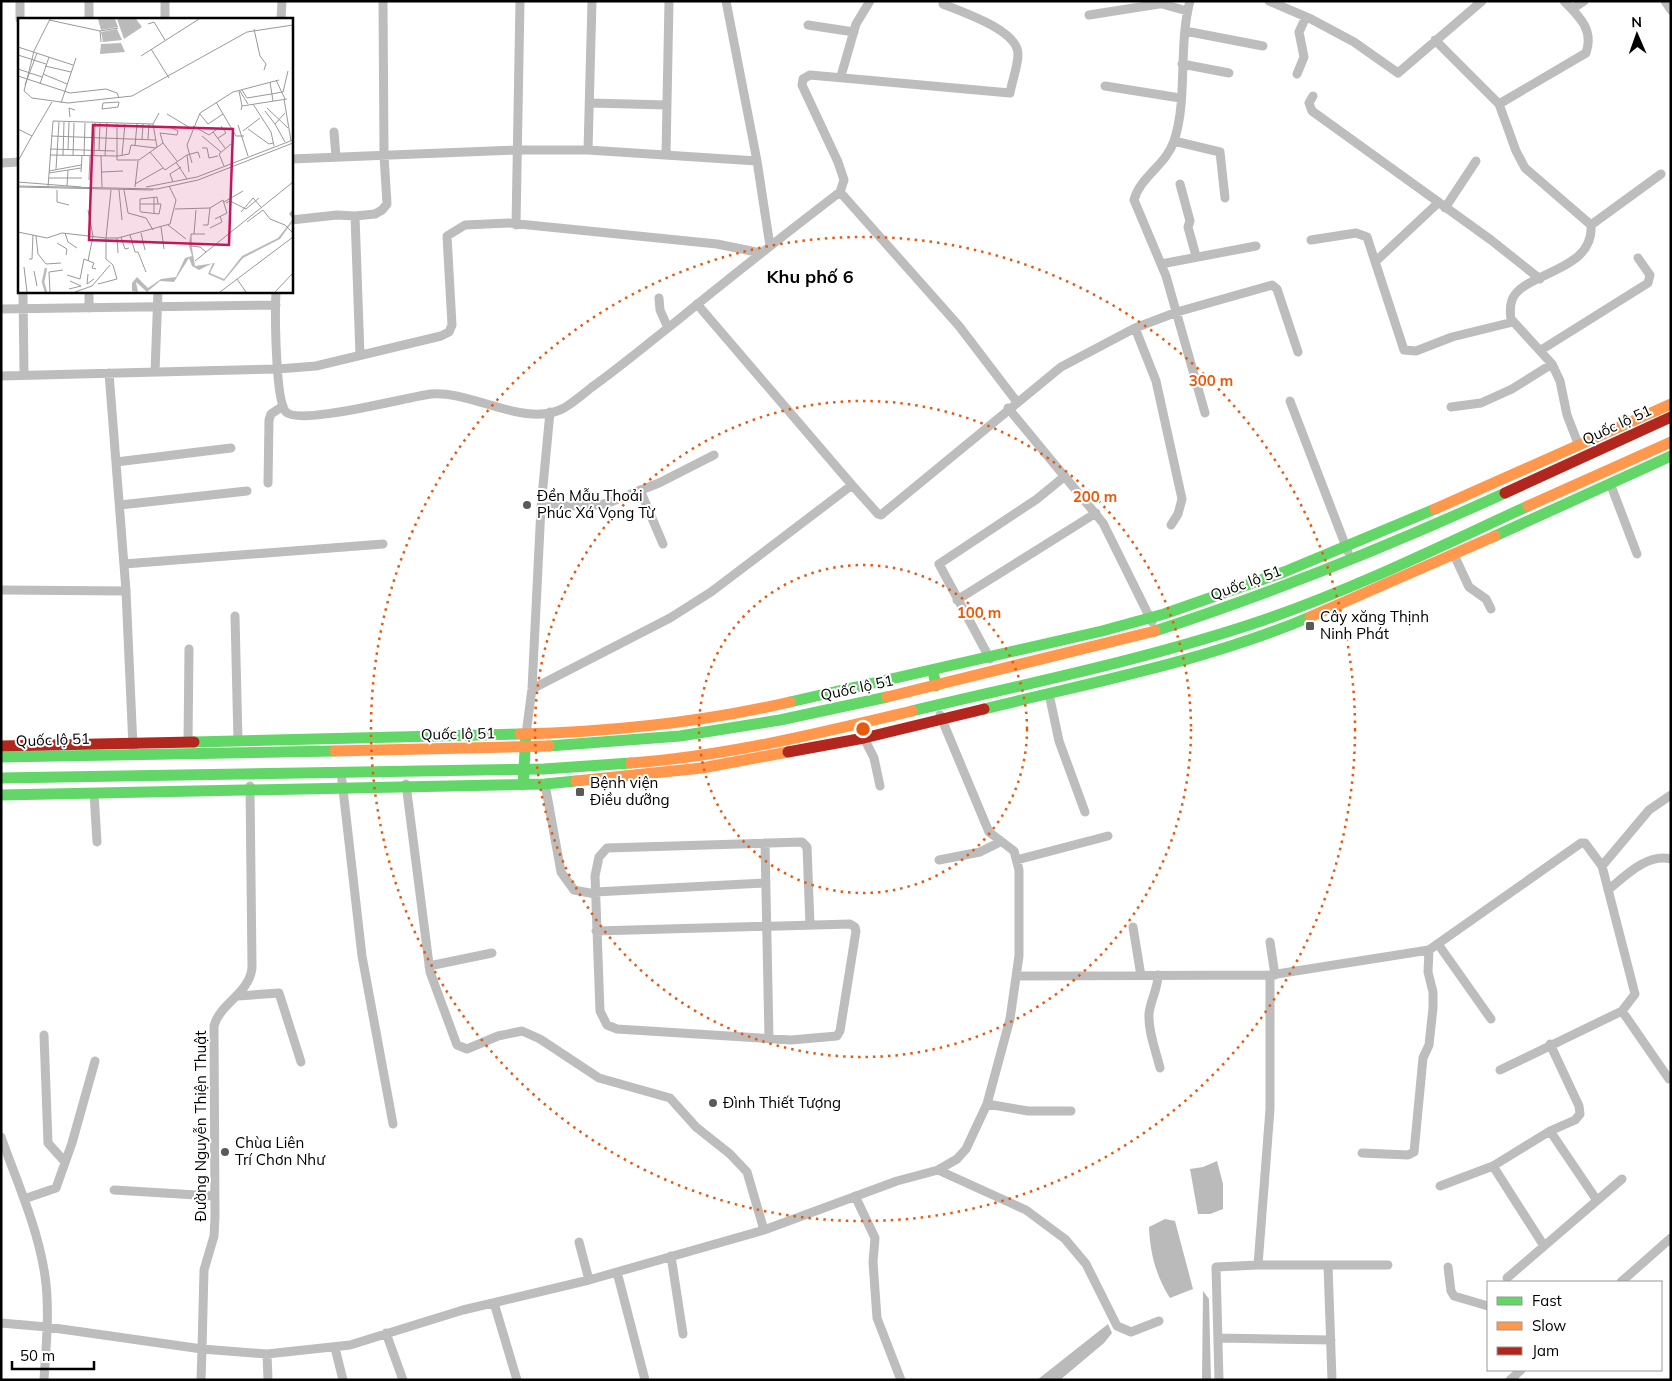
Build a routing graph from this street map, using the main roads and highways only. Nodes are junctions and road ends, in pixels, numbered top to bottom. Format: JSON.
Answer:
{"nodes":[{"id":1,"x":1671,"y":404,"type":"edge"},
{"id":2,"x":1671,"y":417,"type":"edge"},
{"id":3,"x":1671,"y":442,"type":"edge"},
{"id":4,"x":1670,"y":458,"type":"edge"},
{"id":5,"x":1605,"y":471,"type":"junction"},
{"id":6,"x":1610,"y":483,"type":"junction"},
{"id":7,"x":1088,"y":670,"type":"junction"},
{"id":8,"x":933,"y":672,"type":"junction"},
{"id":9,"x":1091,"y":683,"type":"junction"},
{"id":10,"x":936,"y":686,"type":"junction"},
{"id":11,"x":526,"y":734,"type":"junction"},
{"id":12,"x":1,"y":746,"type":"edge"},
{"id":13,"x":133,"y":748,"type":"junction"},
{"id":14,"x":525,"y":748,"type":"junction"},
{"id":15,"x":1,"y":757,"type":"edge"},
{"id":16,"x":524,"y":769,"type":"junction"},
{"id":17,"x":1,"y":778,"type":"edge"},
{"id":18,"x":523,"y":785,"type":"junction"},
{"id":19,"x":1,"y":794,"type":"edge"}],
"edges":[{"from":1,"to":8,"type":"main road","name":"Quốc lộ 51"},
{"from":2,"to":10,"type":"main road","name":"Quốc lộ 51"},
{"from":3,"to":5,"type":"main road"},
{"from":4,"to":6,"type":"main road"},
{"from":5,"to":6,"type":"main road"},
{"from":5,"to":7,"type":"main road"},
{"from":6,"to":9,"type":"main road"},
{"from":7,"to":9,"type":"main road"},
{"from":7,"to":16,"type":"main road"},
{"from":8,"to":10,"type":"main road"},
{"from":8,"to":11,"type":"main road","name":"Quốc lộ 51"},
{"from":9,"to":18,"type":"main road"},
{"from":10,"to":14,"type":"main road","name":"Quốc lộ 51"},
{"from":11,"to":13,"type":"main road","name":"Quốc lộ 51"},
{"from":11,"to":14,"type":"main road"},
{"from":12,"to":13,"type":"main road","name":"Quốc lộ 51"},
{"from":13,"to":14,"type":"main road","name":"Quốc lộ 51"},
{"from":13,"to":15,"type":"main road","name":"Quốc lộ 51"},
{"from":14,"to":16,"type":"main road"},
{"from":16,"to":17,"type":"main road"},
{"from":16,"to":18,"type":"main road"},
{"from":18,"to":19,"type":"main road"}]}
